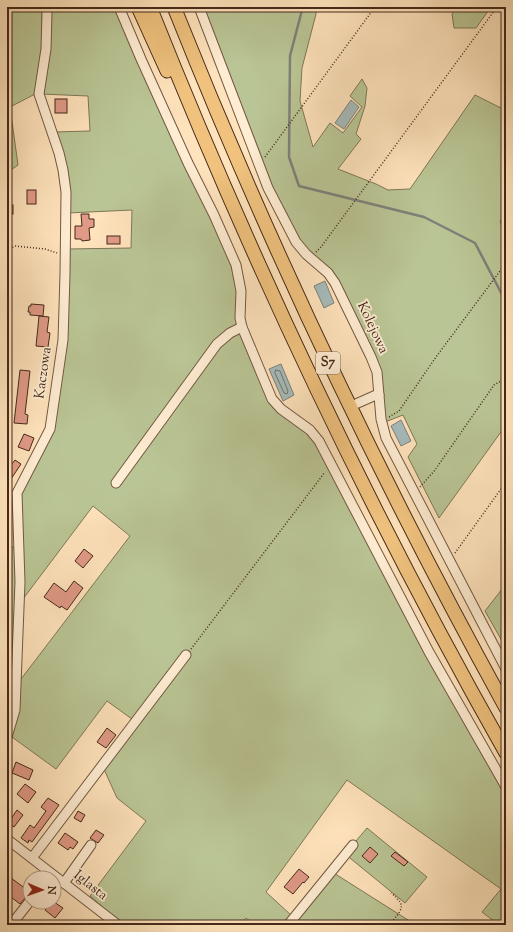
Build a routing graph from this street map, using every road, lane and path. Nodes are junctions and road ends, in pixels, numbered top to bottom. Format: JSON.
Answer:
{"nodes":[{"id":1,"x":46,"y":7,"type":"edge"},
{"id":2,"x":119,"y":7,"type":"edge"},
{"id":3,"x":138,"y":7,"type":"edge"},
{"id":4,"x":150,"y":7,"type":"edge"},
{"id":5,"x":174,"y":7,"type":"edge"},
{"id":6,"x":198,"y":7,"type":"edge"},
{"id":7,"x":376,"y":7,"type":"edge"},
{"id":8,"x":497,"y":7,"type":"edge"},
{"id":9,"x":259,"y":165,"type":"junction"},
{"id":10,"x":219,"y":174,"type":"junction"},
{"id":11,"x":7,"y":250,"type":"edge"},
{"id":12,"x":66,"y":256,"type":"junction"},
{"id":13,"x":310,"y":258,"type":"junction"},
{"id":14,"x":506,"y":263,"type":"edge"},
{"id":15,"x":242,"y":327,"type":"junction"},
{"id":16,"x":506,"y":378,"type":"edge"},
{"id":17,"x":379,"y":395,"type":"junction"},
{"id":18,"x":349,"y":407,"type":"junction"},
{"id":19,"x":381,"y":419,"type":"junction"},
{"id":20,"x":331,"y":463,"type":"junction"},
{"id":21,"x":506,"y":482,"type":"edge"},
{"id":22,"x":116,"y":483,"type":"dead end"},
{"id":23,"x":414,"y":492,"type":"junction"},
{"id":24,"x":448,"y":560,"type":"junction"},
{"id":25,"x":186,"y":655,"type":"joint"},
{"id":26,"x":506,"y":668,"type":"edge"},
{"id":27,"x":506,"y":708,"type":"edge"},
{"id":28,"x":7,"y":738,"type":"edge"},
{"id":29,"x":506,"y":753,"type":"edge"},
{"id":30,"x":506,"y":787,"type":"edge"},
{"id":31,"x":7,"y":839,"type":"edge"},
{"id":32,"x":91,"y":845,"type":"dead end"},
{"id":33,"x":353,"y":845,"type":"dead end"},
{"id":34,"x":32,"y":858,"type":"junction"},
{"id":35,"x":64,"y":883,"type":"junction"},
{"id":36,"x":391,"y":893,"type":"dead end"},
{"id":37,"x":23,"y":910,"type":"edge"},
{"id":38,"x":11,"y":925,"type":"edge"},
{"id":39,"x":118,"y":925,"type":"edge"},
{"id":40,"x":288,"y":925,"type":"edge"},
{"id":41,"x":390,"y":925,"type":"edge"}],
"edges":[{"from":1,"to":12,"type":"street","name":"Kaczowa"},
{"from":2,"to":15,"type":"street"},
{"from":3,"to":10,"type":"highway"},
{"from":4,"to":10,"type":"highway","number":"S7"},
{"from":5,"to":18,"type":"highway","number":"S7"},
{"from":6,"to":9,"type":"street","name":"Kolejowa"},
{"from":7,"to":9,"type":"path"},
{"from":8,"to":13,"type":"path"},
{"from":9,"to":13,"type":"street","name":"Kolejowa"},
{"from":10,"to":29,"type":"highway","number":"S7"},
{"from":11,"to":12,"type":"path"},
{"from":12,"to":28,"type":"street","name":"Kaczowa"},
{"from":13,"to":17,"type":"street","name":"Kolejowa"},
{"from":14,"to":19,"type":"path"},
{"from":15,"to":20,"type":"street"},
{"from":15,"to":22,"type":"street"},
{"from":16,"to":23,"type":"path"},
{"from":17,"to":18,"type":"street"},
{"from":17,"to":19,"type":"street","name":"Kolejowa"},
{"from":18,"to":27,"type":"highway","number":"S7"},
{"from":19,"to":23,"type":"street","name":"Kolejowa"},
{"from":20,"to":25,"type":"path"},
{"from":20,"to":30,"type":"street"},
{"from":21,"to":24,"type":"path"},
{"from":23,"to":24,"type":"street","name":"Kolejowa"},
{"from":24,"to":26,"type":"street","name":"Kolejowa"},
{"from":25,"to":34,"type":"street"},
{"from":31,"to":34,"type":"street","name":"Iglasta"},
{"from":32,"to":35,"type":"street"},
{"from":33,"to":40,"type":"street"},
{"from":34,"to":35,"type":"street","name":"Iglasta"},
{"from":35,"to":39,"type":"street","name":"Iglasta"},
{"from":36,"to":41,"type":"path"},
{"from":37,"to":38,"type":"street"}]}
